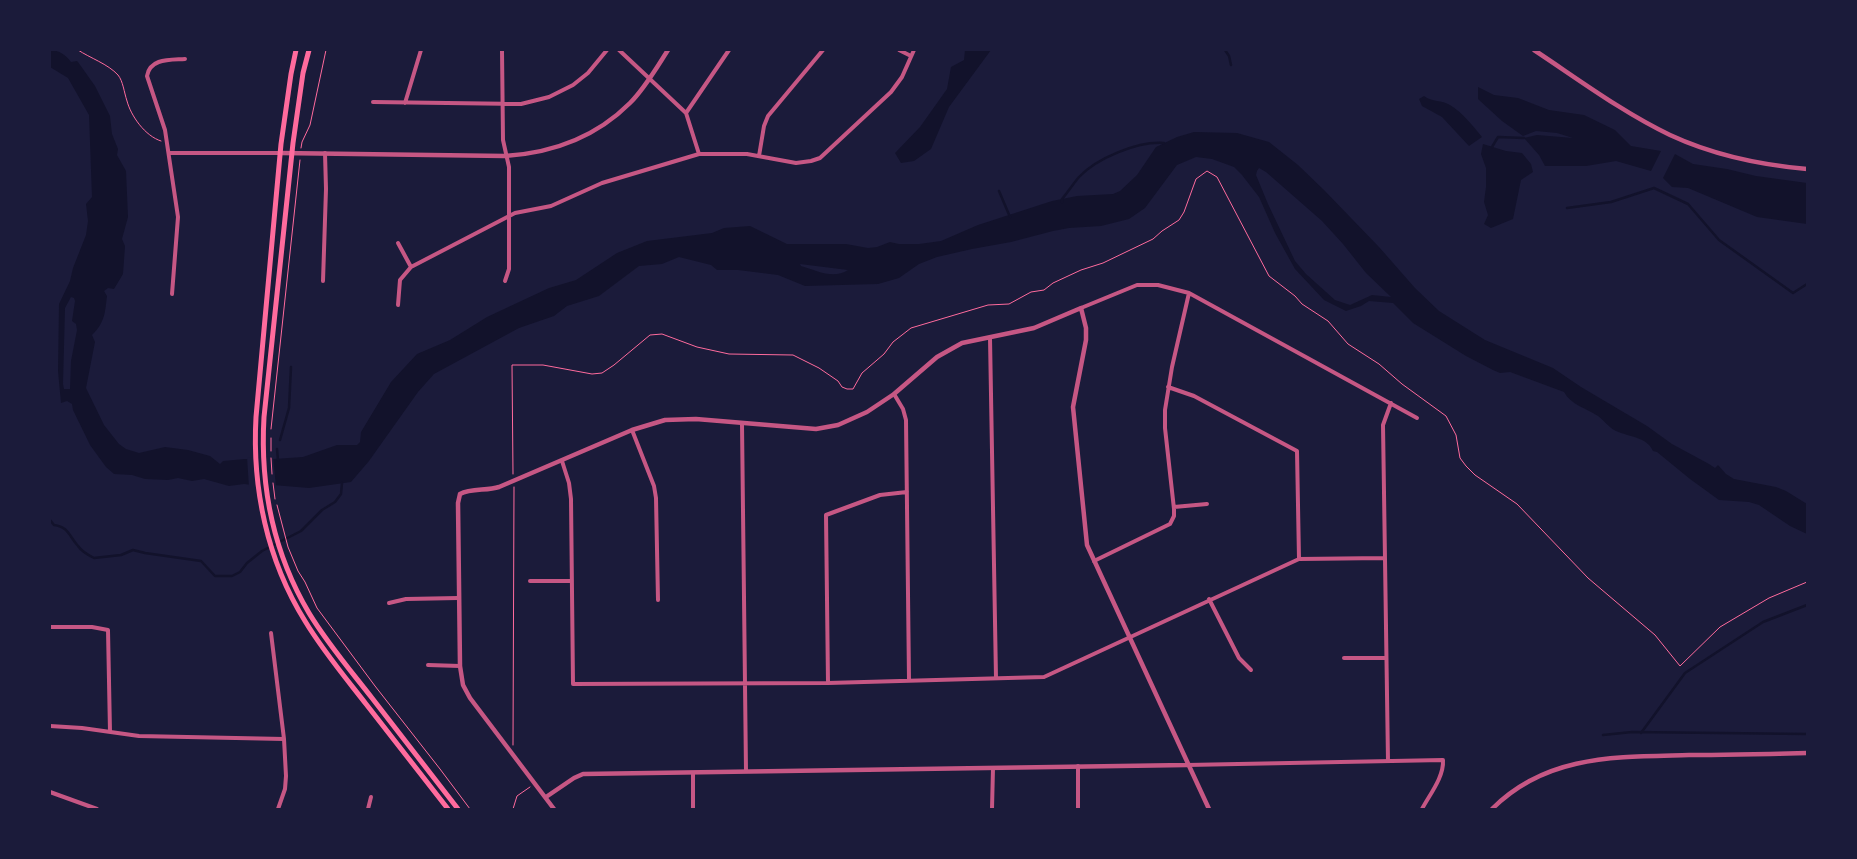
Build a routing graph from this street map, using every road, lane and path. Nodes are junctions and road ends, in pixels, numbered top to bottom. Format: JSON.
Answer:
{"nodes":[{"id":1,"x":78,"y":50,"type":"edge"},
{"id":2,"x":296,"y":50,"type":"edge"},
{"id":3,"x":309,"y":50,"type":"edge"},
{"id":4,"x":326,"y":50,"type":"edge"},
{"id":5,"x":421,"y":50,"type":"edge"},
{"id":6,"x":502,"y":50,"type":"edge"},
{"id":7,"x":607,"y":50,"type":"edge"},
{"id":8,"x":619,"y":50,"type":"edge"},
{"id":9,"x":668,"y":50,"type":"edge"},
{"id":10,"x":729,"y":50,"type":"edge"},
{"id":11,"x":823,"y":50,"type":"edge"},
{"id":12,"x":899,"y":50,"type":"edge"},
{"id":13,"x":914,"y":50,"type":"edge"},
{"id":14,"x":1534,"y":50,"type":"edge"},
{"id":15,"x":911,"y":56,"type":"junction"},
{"id":16,"x":185,"y":59,"type":"dead end"},
{"id":17,"x":649,"y":78,"type":"junction"},
{"id":18,"x":373,"y":102,"type":"dead end"},
{"id":19,"x":405,"y":103,"type":"junction"},
{"id":20,"x":502,"y":104,"type":"junction"},
{"id":21,"x":686,"y":112,"type":"junction"},
{"id":22,"x":162,"y":141,"type":"dead end"},
{"id":23,"x":302,"y":142,"type":"dead end"},
{"id":24,"x":169,"y":153,"type":"junction"},
{"id":25,"x":281,"y":153,"type":"junction"},
{"id":26,"x":292,"y":153,"type":"junction"},
{"id":27,"x":325,"y":153,"type":"junction"},
{"id":28,"x":699,"y":154,"type":"junction"},
{"id":29,"x":505,"y":156,"type":"junction"},
{"id":30,"x":759,"y":156,"type":"junction"},
{"id":31,"x":300,"y":161,"type":"dead end"},
{"id":32,"x":1807,"y":169,"type":"edge"},
{"id":33,"x":509,"y":216,"type":"junction"},
{"id":34,"x":398,"y":243,"type":"dead end"},
{"id":35,"x":411,"y":267,"type":"junction"},
{"id":36,"x":323,"y":281,"type":"dead end"},
{"id":37,"x":506,"y":281,"type":"dead end"},
{"id":38,"x":1189,"y":293,"type":"junction"},
{"id":39,"x":172,"y":294,"type":"dead end"},
{"id":40,"x":398,"y":305,"type":"dead end"},
{"id":41,"x":1080,"y":308,"type":"junction"},
{"id":42,"x":990,"y":338,"type":"junction"},
{"id":43,"x":1168,"y":387,"type":"junction"},
{"id":44,"x":894,"y":394,"type":"junction"},
{"id":45,"x":1391,"y":403,"type":"junction"},
{"id":46,"x":1417,"y":418,"type":"dead end"},
{"id":47,"x":742,"y":424,"type":"junction"},
{"id":48,"x":271,"y":430,"type":"dead end"},
{"id":49,"x":632,"y":430,"type":"junction"},
{"id":50,"x":271,"y":435,"type":"dead end"},
{"id":51,"x":562,"y":461,"type":"junction"},
{"id":52,"x":272,"y":475,"type":"dead end"},
{"id":53,"x":514,"y":477,"type":"dead end"},
{"id":54,"x":273,"y":482,"type":"dead end"},
{"id":55,"x":514,"y":485,"type":"dead end"},
{"id":56,"x":907,"y":492,"type":"junction"},
{"id":57,"x":1207,"y":504,"type":"dead end"},
{"id":58,"x":1174,"y":507,"type":"junction"},
{"id":59,"x":1300,"y":558,"type":"junction"},
{"id":60,"x":1384,"y":558,"type":"junction"},
{"id":61,"x":1094,"y":561,"type":"junction"},
{"id":62,"x":530,"y":581,"type":"dead end"},
{"id":63,"x":572,"y":581,"type":"junction"},
{"id":64,"x":1807,"y":582,"type":"edge"},
{"id":65,"x":458,"y":598,"type":"junction"},
{"id":66,"x":1209,"y":599,"type":"junction"},
{"id":67,"x":658,"y":600,"type":"dead end"},
{"id":68,"x":389,"y":603,"type":"dead end"},
{"id":69,"x":50,"y":627,"type":"edge"},
{"id":70,"x":271,"y":634,"type":"dead end"},
{"id":71,"x":1129,"y":638,"type":"junction"},
{"id":72,"x":1344,"y":658,"type":"dead end"},
{"id":73,"x":1386,"y":658,"type":"junction"},
{"id":74,"x":428,"y":665,"type":"dead end"},
{"id":75,"x":460,"y":666,"type":"junction"},
{"id":76,"x":1251,"y":670,"type":"dead end"},
{"id":77,"x":996,"y":678,"type":"junction"},
{"id":78,"x":909,"y":680,"type":"junction"},
{"id":79,"x":745,"y":683,"type":"junction"},
{"id":80,"x":828,"y":683,"type":"junction"},
{"id":81,"x":50,"y":726,"type":"edge"},
{"id":82,"x":110,"y":732,"type":"junction"},
{"id":83,"x":284,"y":739,"type":"junction"},
{"id":84,"x":512,"y":753,"type":"junction"},
{"id":85,"x":1807,"y":753,"type":"edge"},
{"id":86,"x":1388,"y":761,"type":"junction"},
{"id":87,"x":1188,"y":765,"type":"junction"},
{"id":88,"x":1078,"y":766,"type":"junction"},
{"id":89,"x":993,"y":768,"type":"junction"},
{"id":90,"x":693,"y":772,"type":"junction"},
{"id":91,"x":746,"y":772,"type":"junction"},
{"id":92,"x":536,"y":784,"type":"junction"},
{"id":93,"x":50,"y":792,"type":"edge"},
{"id":94,"x":371,"y":797,"type":"dead end"},
{"id":95,"x":546,"y":797,"type":"junction"},
{"id":96,"x":97,"y":809,"type":"edge"},
{"id":97,"x":278,"y":809,"type":"edge"},
{"id":98,"x":368,"y":809,"type":"edge"},
{"id":99,"x":448,"y":809,"type":"edge"},
{"id":100,"x":458,"y":809,"type":"edge"},
{"id":101,"x":470,"y":809,"type":"edge"},
{"id":102,"x":513,"y":809,"type":"edge"},
{"id":103,"x":554,"y":809,"type":"edge"},
{"id":104,"x":693,"y":809,"type":"edge"},
{"id":105,"x":992,"y":809,"type":"edge"},
{"id":106,"x":1078,"y":809,"type":"edge"},
{"id":107,"x":1209,"y":809,"type":"edge"},
{"id":108,"x":1422,"y":809,"type":"edge"},
{"id":109,"x":1492,"y":809,"type":"edge"}],
"edges":[{"from":1,"to":22,"type":"path"},
{"from":2,"to":25,"type":"main road"},
{"from":3,"to":26,"type":"main road"},
{"from":4,"to":23,"type":"path"},
{"from":5,"to":19,"type":"street"},
{"from":6,"to":20,"type":"street"},
{"from":7,"to":20,"type":"street"},
{"from":8,"to":17,"type":"street"},
{"from":9,"to":17,"type":"street"},
{"from":10,"to":21,"type":"street"},
{"from":11,"to":30,"type":"street"},
{"from":12,"to":15,"type":"street"},
{"from":13,"to":15,"type":"street"},
{"from":14,"to":32,"type":"street"},
{"from":15,"to":30,"type":"street"},
{"from":16,"to":24,"type":"street"},
{"from":17,"to":21,"type":"street"},
{"from":17,"to":29,"type":"street"},
{"from":18,"to":19,"type":"street"},
{"from":19,"to":20,"type":"street"},
{"from":20,"to":29,"type":"street"},
{"from":21,"to":28,"type":"street"},
{"from":24,"to":25,"type":"street"},
{"from":24,"to":39,"type":"street"},
{"from":25,"to":26,"type":"street"},
{"from":25,"to":99,"type":"main road"},
{"from":26,"to":27,"type":"street"},
{"from":26,"to":100,"type":"main road"},
{"from":27,"to":29,"type":"street"},
{"from":27,"to":36,"type":"street"},
{"from":28,"to":30,"type":"street"},
{"from":28,"to":33,"type":"street"},
{"from":29,"to":33,"type":"street"},
{"from":31,"to":48,"type":"path"},
{"from":33,"to":35,"type":"street"},
{"from":33,"to":37,"type":"street"},
{"from":34,"to":35,"type":"street"},
{"from":35,"to":40,"type":"street"},
{"from":38,"to":41,"type":"street"},
{"from":38,"to":43,"type":"street"},
{"from":38,"to":45,"type":"street"},
{"from":41,"to":42,"type":"street"},
{"from":41,"to":61,"type":"street"},
{"from":42,"to":44,"type":"street"},
{"from":42,"to":77,"type":"street"},
{"from":43,"to":58,"type":"street"},
{"from":43,"to":59,"type":"street"},
{"from":44,"to":47,"type":"street"},
{"from":44,"to":56,"type":"street"},
{"from":45,"to":46,"type":"street"},
{"from":45,"to":60,"type":"street"},
{"from":47,"to":49,"type":"street"},
{"from":47,"to":79,"type":"street"},
{"from":49,"to":51,"type":"street"},
{"from":49,"to":67,"type":"street"},
{"from":50,"to":52,"type":"path"},
{"from":51,"to":63,"type":"street"},
{"from":51,"to":65,"type":"street"},
{"from":53,"to":64,"type":"path"},
{"from":54,"to":101,"type":"path"},
{"from":55,"to":84,"type":"path"},
{"from":56,"to":78,"type":"street"},
{"from":56,"to":80,"type":"street"},
{"from":57,"to":58,"type":"street"},
{"from":58,"to":61,"type":"street"},
{"from":59,"to":60,"type":"street"},
{"from":59,"to":66,"type":"street"},
{"from":60,"to":73,"type":"street"},
{"from":61,"to":71,"type":"street"},
{"from":62,"to":63,"type":"street"},
{"from":63,"to":79,"type":"street"},
{"from":65,"to":68,"type":"street"},
{"from":65,"to":75,"type":"street"},
{"from":66,"to":71,"type":"street"},
{"from":66,"to":76,"type":"street"},
{"from":69,"to":82,"type":"street"},
{"from":70,"to":83,"type":"street"},
{"from":71,"to":77,"type":"street"},
{"from":71,"to":87,"type":"street"},
{"from":72,"to":73,"type":"street"},
{"from":73,"to":86,"type":"street"},
{"from":74,"to":75,"type":"street"},
{"from":75,"to":84,"type":"street"},
{"from":77,"to":78,"type":"street"},
{"from":78,"to":80,"type":"street"},
{"from":79,"to":80,"type":"street"},
{"from":79,"to":91,"type":"street"},
{"from":81,"to":82,"type":"street"},
{"from":82,"to":83,"type":"street"},
{"from":83,"to":97,"type":"street"},
{"from":84,"to":92,"type":"street"},
{"from":85,"to":109,"type":"street"},
{"from":86,"to":87,"type":"street"},
{"from":86,"to":108,"type":"street"},
{"from":87,"to":88,"type":"street"},
{"from":87,"to":107,"type":"street"},
{"from":88,"to":89,"type":"street"},
{"from":88,"to":106,"type":"street"},
{"from":89,"to":91,"type":"street"},
{"from":89,"to":105,"type":"street"},
{"from":90,"to":91,"type":"street"},
{"from":90,"to":95,"type":"street"},
{"from":90,"to":104,"type":"street"},
{"from":92,"to":95,"type":"street"},
{"from":92,"to":102,"type":"path"},
{"from":93,"to":96,"type":"street"},
{"from":94,"to":98,"type":"street"},
{"from":95,"to":103,"type":"street"}]}
